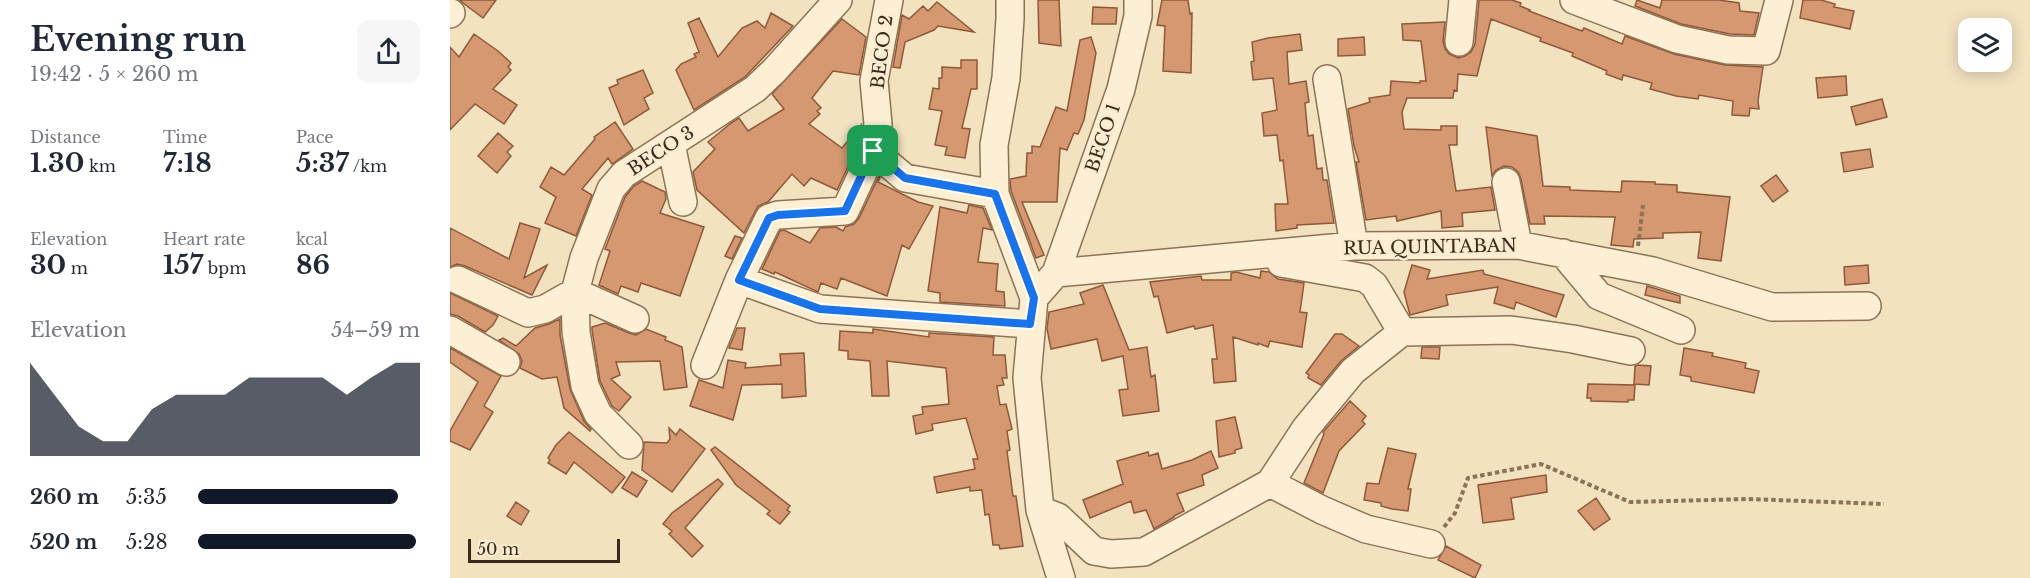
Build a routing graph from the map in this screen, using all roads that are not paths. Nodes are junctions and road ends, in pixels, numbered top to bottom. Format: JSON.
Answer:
{"nodes":[{"id":1,"x":838,"y":0,"type":"edge"},
{"id":2,"x":889,"y":0,"type":"edge"},
{"id":3,"x":1010,"y":0,"type":"edge"},
{"id":4,"x":1138,"y":0,"type":"edge"},
{"id":5,"x":1463,"y":0,"type":"edge"},
{"id":6,"x":1574,"y":0,"type":"edge"},
{"id":7,"x":1779,"y":0,"type":"edge"},
{"id":8,"x":1619,"y":9,"type":"edge"},
{"id":9,"x":1459,"y":42,"type":"dead end"},
{"id":10,"x":1327,"y":79,"type":"dead end"},
{"id":11,"x":671,"y":144,"type":"junction"},
{"id":12,"x":873,"y":151,"type":"junction"},
{"id":13,"x":1506,"y":182,"type":"dead end"},
{"id":14,"x":995,"y":194,"type":"junction"},
{"id":15,"x":683,"y":202,"type":"dead end"},
{"id":16,"x":1518,"y":245,"type":"junction"},
{"id":17,"x":1354,"y":246,"type":"junction"},
{"id":18,"x":1563,"y":253,"type":"junction"},
{"id":19,"x":1246,"y":256,"type":"junction"},
{"id":20,"x":1056,"y":273,"type":"junction"},
{"id":21,"x":458,"y":280,"type":"dead end"},
{"id":22,"x":739,"y":280,"type":"junction"},
{"id":23,"x":575,"y":292,"type":"junction"},
{"id":24,"x":1867,"y":306,"type":"dead end"},
{"id":25,"x":1032,"y":311,"type":"junction"},
{"id":26,"x":635,"y":319,"type":"dead end"},
{"id":27,"x":450,"y":330,"type":"edge"},
{"id":28,"x":1681,"y":330,"type":"dead end"},
{"id":29,"x":1402,"y":332,"type":"junction"},
{"id":30,"x":1631,"y":351,"type":"dead end"},
{"id":31,"x":506,"y":362,"type":"dead end"},
{"id":32,"x":705,"y":365,"type":"dead end"},
{"id":33,"x":629,"y":445,"type":"dead end"},
{"id":34,"x":1270,"y":483,"type":"junction"},
{"id":35,"x":1040,"y":510,"type":"junction"},
{"id":36,"x":1431,"y":544,"type":"road end"},
{"id":37,"x":1061,"y":578,"type":"edge"}],
"edges":[{"from":1,"to":11,"type":"street","name":"BECO 3"},
{"from":2,"to":12,"type":"street","name":"BECO 2"},
{"from":3,"to":14,"type":"street"},
{"from":4,"to":20,"type":"street","name":"BECO 1"},
{"from":5,"to":9,"type":"street"},
{"from":6,"to":8,"type":"street"},
{"from":7,"to":8,"type":"street"},
{"from":10,"to":17,"type":"street"},
{"from":11,"to":15,"type":"street"},
{"from":11,"to":23,"type":"street","name":"BECO 3"},
{"from":12,"to":14,"type":"street"},
{"from":12,"to":22,"type":"street","name":"BECO 2"},
{"from":13,"to":16,"type":"street"},
{"from":14,"to":25,"type":"street"},
{"from":16,"to":17,"type":"street","name":"RUA QUINTABAN"},
{"from":16,"to":18,"type":"street","name":"RUA QUINTABAN"},
{"from":17,"to":19,"type":"street","name":"RUA QUINTABAN"},
{"from":18,"to":24,"type":"street","name":"RUA QUINTABAN"},
{"from":18,"to":28,"type":"street"},
{"from":19,"to":20,"type":"street","name":"RUA QUINTABAN"},
{"from":19,"to":29,"type":"street"},
{"from":20,"to":25,"type":"street"},
{"from":21,"to":23,"type":"street"},
{"from":22,"to":25,"type":"street"},
{"from":22,"to":32,"type":"street"},
{"from":23,"to":26,"type":"street"},
{"from":23,"to":33,"type":"street","name":"BECO 3"},
{"from":25,"to":35,"type":"street"},
{"from":27,"to":31,"type":"street"},
{"from":29,"to":30,"type":"street"},
{"from":29,"to":34,"type":"street"},
{"from":34,"to":35,"type":"street"},
{"from":34,"to":36,"type":"street"},
{"from":35,"to":37,"type":"street"}]}
